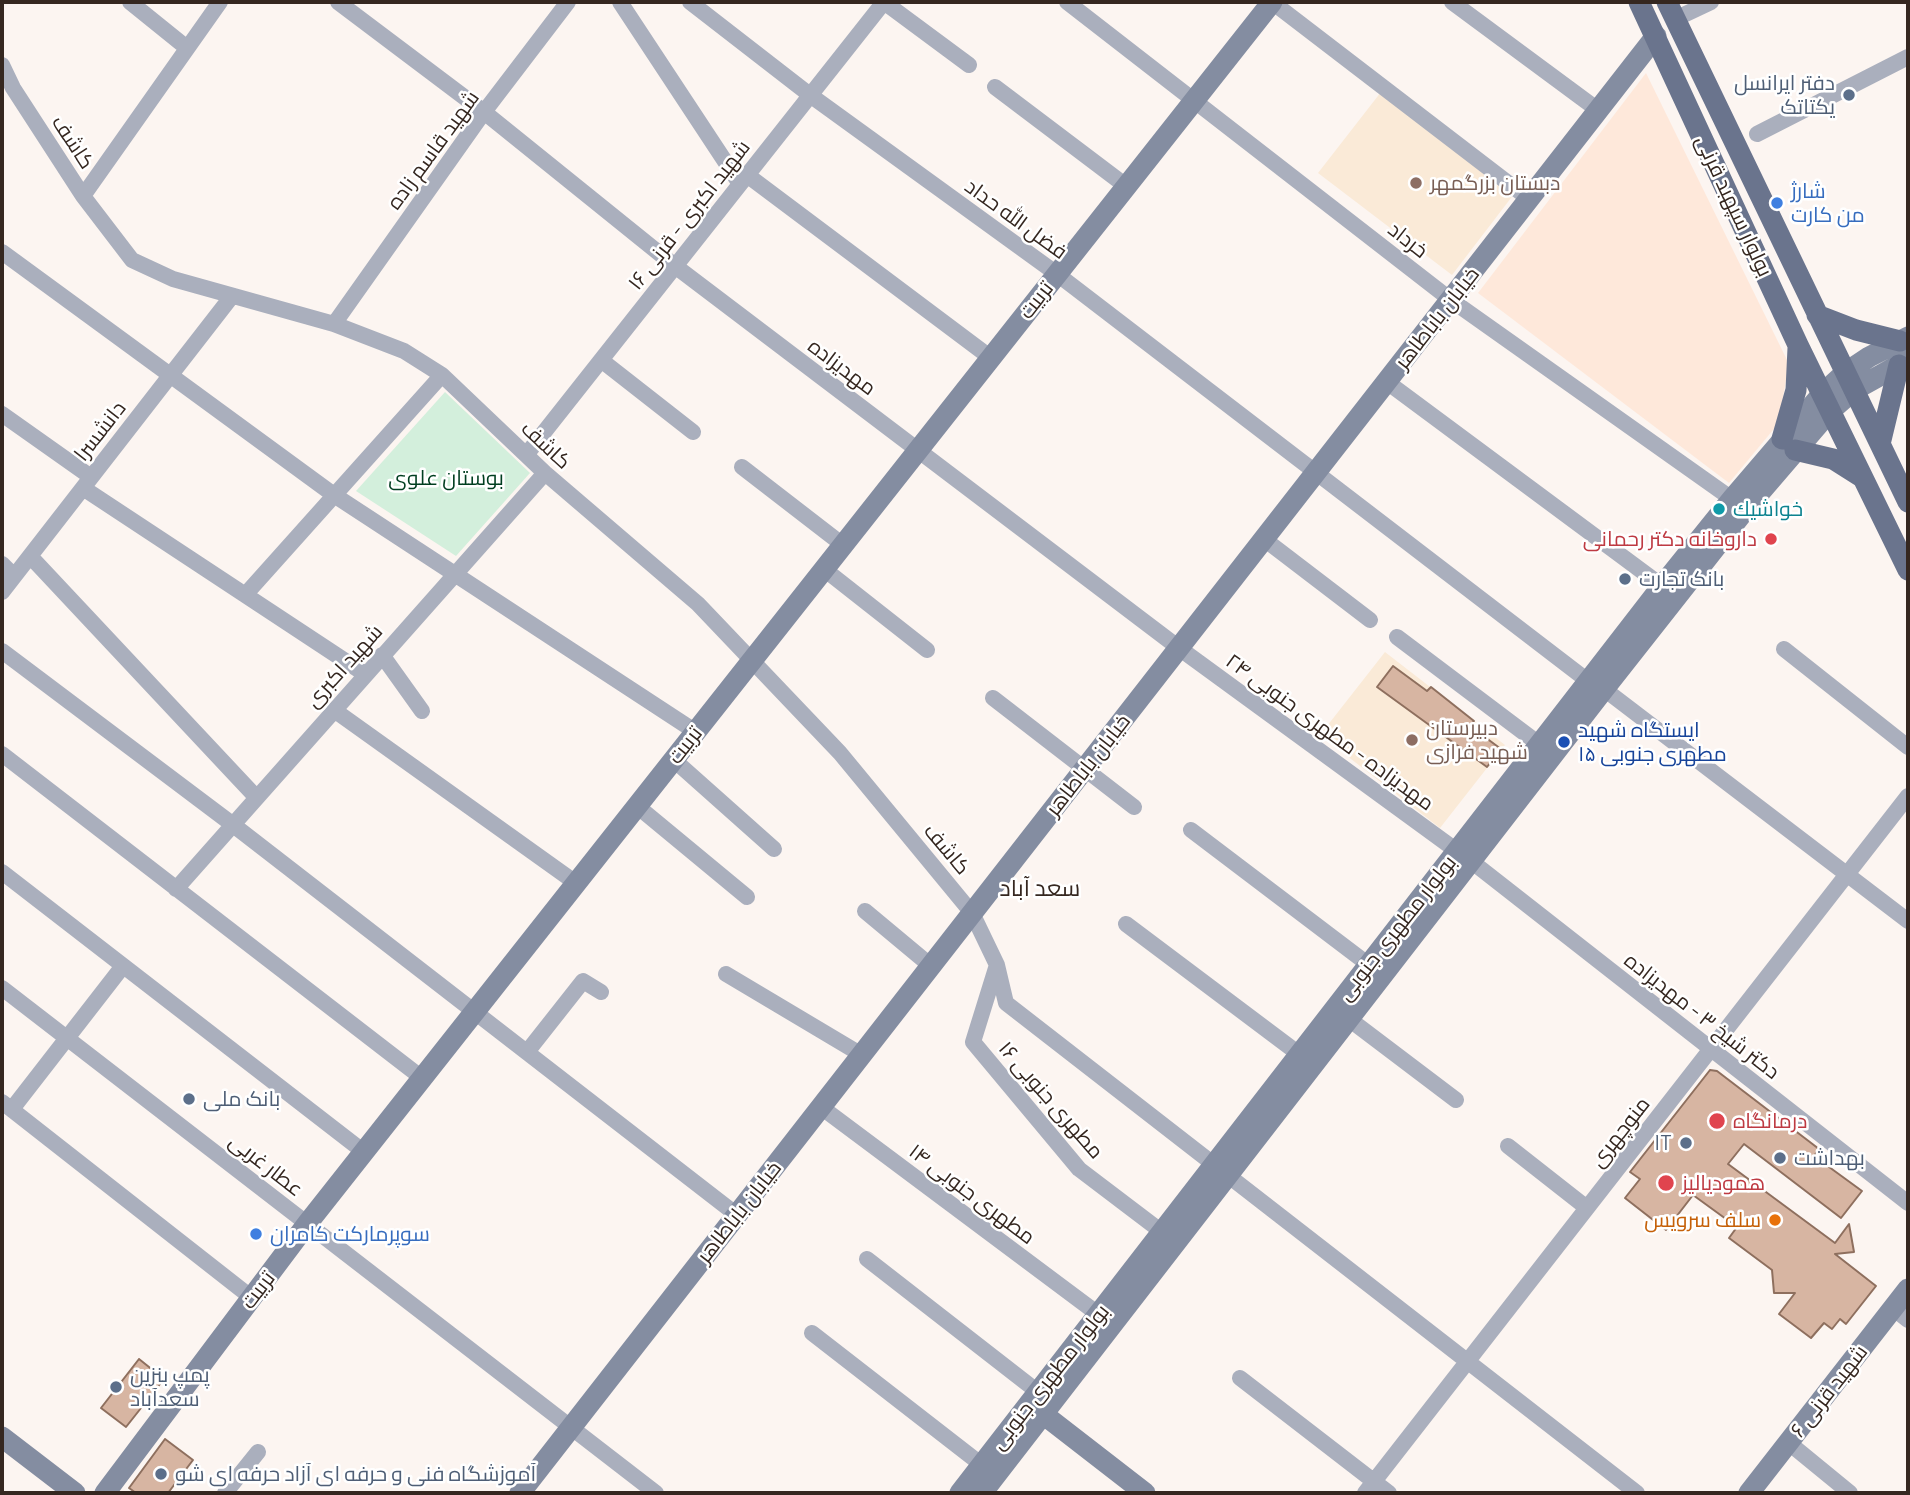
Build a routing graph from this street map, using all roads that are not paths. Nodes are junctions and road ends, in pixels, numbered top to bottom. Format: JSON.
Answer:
{"nodes":[{"id":1,"x":131,"y":2,"type":"edge"},
{"id":2,"x":220,"y":2,"type":"edge"},
{"id":3,"x":338,"y":2,"type":"edge"},
{"id":4,"x":620,"y":2,"type":"edge"},
{"id":5,"x":690,"y":2,"type":"edge"},
{"id":6,"x":884,"y":2,"type":"edge"},
{"id":7,"x":1067,"y":2,"type":"edge"},
{"id":8,"x":1452,"y":2,"type":"edge"},
{"id":9,"x":1639,"y":2,"type":"edge"},
{"id":10,"x":1711,"y":2,"type":"edge"},
{"id":11,"x":1269,"y":3,"type":"edge"},
{"id":12,"x":561,"y":4,"type":"edge"},
{"id":13,"x":1671,"y":10,"type":"edge"},
{"id":14,"x":1656,"y":36,"type":"junction"},
{"id":15,"x":187,"y":48,"type":"junction"},
{"id":16,"x":1908,"y":58,"type":"edge"},
{"id":17,"x":2,"y":65,"type":"edge"},
{"id":18,"x":969,"y":65,"type":"dead end"},
{"id":19,"x":995,"y":86,"type":"dead end"},
{"id":20,"x":810,"y":95,"type":"junction"},
{"id":21,"x":1193,"y":101,"type":"junction"},
{"id":22,"x":1598,"y":110,"type":"junction"},
{"id":23,"x":484,"y":112,"type":"junction"},
{"id":24,"x":1758,"y":135,"type":"dead end"},
{"id":25,"x":744,"y":180,"type":"junction"},
{"id":26,"x":1126,"y":186,"type":"junction"},
{"id":27,"x":83,"y":196,"type":"junction"},
{"id":28,"x":1529,"y":199,"type":"junction"},
{"id":29,"x":2,"y":252,"type":"edge"},
{"id":30,"x":675,"y":267,"type":"junction"},
{"id":31,"x":1057,"y":274,"type":"junction"},
{"id":32,"x":232,"y":296,"type":"junction"},
{"id":33,"x":1451,"y":300,"type":"junction"},
{"id":34,"x":1817,"y":314,"type":"junction"},
{"id":35,"x":334,"y":324,"type":"junction"},
{"id":36,"x":1798,"y":345,"type":"junction"},
{"id":37,"x":1904,"y":351,"type":"edge"},
{"id":38,"x":991,"y":358,"type":"junction"},
{"id":39,"x":601,"y":360,"type":"junction"},
{"id":40,"x":171,"y":375,"type":"junction"},
{"id":41,"x":442,"y":375,"type":"junction"},
{"id":42,"x":1387,"y":382,"type":"junction"},
{"id":43,"x":1849,"y":382,"type":"junction"},
{"id":44,"x":1826,"y":402,"type":"junction"},
{"id":45,"x":2,"y":414,"type":"edge"},
{"id":46,"x":693,"y":432,"type":"dead end"},
{"id":47,"x":1880,"y":444,"type":"junction"},
{"id":48,"x":1788,"y":445,"type":"junction"},
{"id":49,"x":918,"y":450,"type":"junction"},
{"id":50,"x":526,"y":455,"type":"junction"},
{"id":51,"x":742,"y":467,"type":"dead end"},
{"id":52,"x":545,"y":472,"type":"junction"},
{"id":53,"x":1315,"y":473,"type":"junction"},
{"id":54,"x":1863,"y":478,"type":"junction"},
{"id":55,"x":87,"y":482,"type":"junction"},
{"id":56,"x":334,"y":495,"type":"junction"},
{"id":57,"x":1732,"y":499,"type":"junction"},
{"id":58,"x":1908,"y":502,"type":"edge"},
{"id":59,"x":1264,"y":539,"type":"junction"},
{"id":60,"x":843,"y":545,"type":"junction"},
{"id":61,"x":30,"y":556,"type":"junction"},
{"id":62,"x":2,"y":564,"type":"edge"},
{"id":63,"x":824,"y":569,"type":"junction"},
{"id":64,"x":1908,"y":570,"type":"edge"},
{"id":65,"x":454,"y":574,"type":"junction"},
{"id":66,"x":14,"y":576,"type":"junction"},
{"id":67,"x":1662,"y":586,"type":"junction"},
{"id":68,"x":2,"y":592,"type":"edge"},
{"id":69,"x":245,"y":595,"type":"junction"},
{"id":70,"x":1370,"y":620,"type":"dead end"},
{"id":71,"x":1397,"y":637,"type":"dead end"},
{"id":72,"x":1179,"y":648,"type":"junction"},
{"id":73,"x":1784,"y":649,"type":"dead end"},
{"id":74,"x":927,"y":650,"type":"dead end"},
{"id":75,"x":2,"y":651,"type":"edge"},
{"id":76,"x":382,"y":655,"type":"junction"},
{"id":77,"x":752,"y":660,"type":"junction"},
{"id":78,"x":365,"y":674,"type":"junction"},
{"id":79,"x":1596,"y":685,"type":"junction"},
{"id":80,"x":993,"y":698,"type":"dead end"},
{"id":81,"x":334,"y":710,"type":"junction"},
{"id":82,"x":422,"y":711,"type":"dead end"},
{"id":83,"x":696,"y":732,"type":"junction"},
{"id":84,"x":1539,"y":744,"type":"junction"},
{"id":85,"x":1908,"y":747,"type":"edge"},
{"id":86,"x":2,"y":754,"type":"edge"},
{"id":87,"x":674,"y":760,"type":"junction"},
{"id":88,"x":1084,"y":769,"type":"junction"},
{"id":89,"x":1908,"y":796,"type":"edge"},
{"id":90,"x":256,"y":797,"type":"junction"},
{"id":91,"x":637,"y":806,"type":"junction"},
{"id":92,"x":1134,"y":807,"type":"dead end"},
{"id":93,"x":232,"y":824,"type":"junction"},
{"id":94,"x":1191,"y":830,"type":"dead end"},
{"id":95,"x":774,"y":849,"type":"dead end"},
{"id":96,"x":1464,"y":856,"type":"junction"},
{"id":97,"x":2,"y":873,"type":"edge"},
{"id":98,"x":1847,"y":875,"type":"junction"},
{"id":99,"x":576,"y":883,"type":"junction"},
{"id":100,"x":176,"y":889,"type":"junction"},
{"id":101,"x":747,"y":897,"type":"dead end"},
{"id":102,"x":865,"y":911,"type":"dead end"},
{"id":103,"x":972,"y":913,"type":"junction"},
{"id":104,"x":1908,"y":921,"type":"edge"},
{"id":105,"x":1126,"y":924,"type":"dead end"},
{"id":106,"x":997,"y":965,"type":"junction"},
{"id":107,"x":1368,"y":965,"type":"junction"},
{"id":108,"x":123,"y":966,"type":"junction"},
{"id":109,"x":931,"y":966,"type":"junction"},
{"id":110,"x":726,"y":974,"type":"dead end"},
{"id":111,"x":2,"y":988,"type":"edge"},
{"id":112,"x":601,"y":992,"type":"dead end"},
{"id":113,"x":475,"y":1012,"type":"junction"},
{"id":114,"x":1349,"y":1019,"type":"junction"},
{"id":115,"x":67,"y":1038,"type":"junction"},
{"id":116,"x":1711,"y":1049,"type":"junction"},
{"id":117,"x":527,"y":1052,"type":"junction"},
{"id":118,"x":1299,"y":1054,"type":"junction"},
{"id":119,"x":862,"y":1055,"type":"junction"},
{"id":120,"x":422,"y":1078,"type":"junction"},
{"id":121,"x":1457,"y":1100,"type":"dead end"},
{"id":122,"x":7,"y":1106,"type":"edge"},
{"id":123,"x":821,"y":1107,"type":"junction"},
{"id":124,"x":1508,"y":1146,"type":"dead end"},
{"id":125,"x":365,"y":1152,"type":"junction"},
{"id":126,"x":1220,"y":1170,"type":"junction"},
{"id":127,"x":1908,"y":1203,"type":"edge"},
{"id":128,"x":1587,"y":1208,"type":"junction"},
{"id":129,"x":737,"y":1215,"type":"junction"},
{"id":130,"x":307,"y":1224,"type":"junction"},
{"id":131,"x":1162,"y":1232,"type":"junction"},
{"id":132,"x":867,"y":1259,"type":"dead end"},
{"id":133,"x":1908,"y":1289,"type":"edge"},
{"id":134,"x":251,"y":1298,"type":"junction"},
{"id":135,"x":1098,"y":1314,"type":"junction"},
{"id":136,"x":1901,"y":1314,"type":"edge"},
{"id":137,"x":812,"y":1333,"type":"dead end"},
{"id":138,"x":1467,"y":1362,"type":"junction"},
{"id":139,"x":1240,"y":1378,"type":"dead end"},
{"id":140,"x":1038,"y":1392,"type":"junction"},
{"id":141,"x":1043,"y":1414,"type":"junction"},
{"id":142,"x":571,"y":1428,"type":"junction"},
{"id":143,"x":2,"y":1437,"type":"edge"},
{"id":144,"x":1789,"y":1443,"type":"junction"},
{"id":145,"x":258,"y":1452,"type":"dead end"},
{"id":146,"x":982,"y":1465,"type":"junction"},
{"id":147,"x":1369,"y":1487,"type":"edge"},
{"id":148,"x":75,"y":1493,"type":"edge"},
{"id":149,"x":105,"y":1493,"type":"edge"},
{"id":150,"x":225,"y":1493,"type":"edge"},
{"id":151,"x":520,"y":1493,"type":"edge"},
{"id":152,"x":656,"y":1493,"type":"edge"},
{"id":153,"x":960,"y":1493,"type":"edge"},
{"id":154,"x":982,"y":1493,"type":"edge"},
{"id":155,"x":1145,"y":1493,"type":"edge"},
{"id":156,"x":1389,"y":1493,"type":"edge"},
{"id":157,"x":1637,"y":1493,"type":"edge"},
{"id":158,"x":1749,"y":1493,"type":"edge"},
{"id":159,"x":1850,"y":1493,"type":"edge"}],
"edges":[{"from":1,"to":15,"type":"street"},
{"from":2,"to":15,"type":"street"},
{"from":3,"to":23,"type":"street","name":"مهدیزاده"},
{"from":4,"to":25,"type":"street"},
{"from":5,"to":20,"type":"street","name":"فضل الله حداد"},
{"from":6,"to":18,"type":"street"},
{"from":6,"to":20,"type":"street","name":"شهید اکبری - قرنی ۱۶"},
{"from":7,"to":21,"type":"street","name":"خرداد"},
{"from":8,"to":22,"type":"street"},
{"from":9,"to":14,"type":"main road","name":"بولوار سپهبد قرنی"},
{"from":10,"to":13,"type":"street"},
{"from":11,"to":21,"type":"street","name":"تربیت"},
{"from":11,"to":28,"type":"street"},
{"from":12,"to":23,"type":"street","name":"شهید قاسم زاده"},
{"from":13,"to":34,"type":"main road","name":"بولوار سپهبد قرنی"},
{"from":14,"to":22,"type":"street","name":"خیابان باباطاهر"},
{"from":14,"to":36,"type":"main road","name":"بولوار سپهبد قرنی"},
{"from":15,"to":27,"type":"street"},
{"from":16,"to":24,"type":"street"},
{"from":17,"to":27,"type":"street","name":"کاشف"},
{"from":19,"to":26,"type":"street"},
{"from":20,"to":25,"type":"street","name":"شهید اکبری - قرنی ۱۶"},
{"from":20,"to":31,"type":"street","name":"فضل الله حداد"},
{"from":21,"to":26,"type":"street","name":"تربیت"},
{"from":21,"to":33,"type":"street","name":"خرداد"},
{"from":22,"to":28,"type":"street","name":"خیابان باباطاهر"},
{"from":23,"to":30,"type":"street","name":"مهدیزاده"},
{"from":23,"to":35,"type":"street","name":"شهید قاسم زاده"},
{"from":25,"to":30,"type":"street","name":"شهید اکبری - قرنی ۱۶"},
{"from":25,"to":38,"type":"street"},
{"from":26,"to":31,"type":"street","name":"تربیت"},
{"from":27,"to":32,"type":"street","name":"کاشف"},
{"from":28,"to":33,"type":"street","name":"خیابان باباطاهر"},
{"from":29,"to":40,"type":"street"},
{"from":30,"to":39,"type":"street","name":"شهید اکبری - قرنی ۱۶"},
{"from":30,"to":49,"type":"street","name":"مهدیزاده"},
{"from":31,"to":38,"type":"street","name":"تربیت"},
{"from":31,"to":53,"type":"street","name":"فضل الله حداد"},
{"from":32,"to":35,"type":"street","name":"کاشف"},
{"from":32,"to":40,"type":"street","name":"دانشسرا"},
{"from":33,"to":42,"type":"street","name":"خیابان باباطاهر"},
{"from":33,"to":57,"type":"street","name":"خرداد"},
{"from":34,"to":37,"type":"main road"},
{"from":34,"to":43,"type":"main road","name":"بولوار سپهبد قرنی"},
{"from":35,"to":41,"type":"street","name":"کاشف"},
{"from":36,"to":44,"type":"main road","name":"بولوار سپهبد قرنی"},
{"from":36,"to":48,"type":"main road"},
{"from":37,"to":43,"type":"street","name":"بولوار مطهری جنوبی"},
{"from":37,"to":47,"type":"main road"},
{"from":38,"to":49,"type":"street","name":"تربیت"},
{"from":39,"to":46,"type":"street"},
{"from":39,"to":50,"type":"street","name":"شهید اکبری - قرنی ۱۶"},
{"from":40,"to":55,"type":"street","name":"دانشسرا"},
{"from":40,"to":56,"type":"street"},
{"from":41,"to":50,"type":"street","name":"کاشف"},
{"from":41,"to":56,"type":"street"},
{"from":42,"to":53,"type":"street","name":"خیابان باباطاهر"},
{"from":42,"to":67,"type":"street"},
{"from":43,"to":44,"type":"street","name":"بولوار مطهری جنوبی"},
{"from":43,"to":47,"type":"main road","name":"بولوار سپهبد قرنی"},
{"from":44,"to":48,"type":"street","name":"بولوار مطهری جنوبی"},
{"from":44,"to":54,"type":"main road","name":"بولوار سپهبد قرنی"},
{"from":45,"to":55,"type":"street"},
{"from":47,"to":58,"type":"main road","name":"بولوار سپهبد قرنی"},
{"from":48,"to":54,"type":"main road"},
{"from":48,"to":57,"type":"street","name":"بولوار مطهری جنوبی"},
{"from":48,"to":79,"type":"street","name":"بولوار مطهری جنوبی"},
{"from":49,"to":60,"type":"street","name":"تربیت"},
{"from":49,"to":72,"type":"street","name":"مهدیزاده"},
{"from":50,"to":52,"type":"street","name":"کاشف"},
{"from":51,"to":60,"type":"street"},
{"from":52,"to":65,"type":"street","name":"شهید اکبری"},
{"from":52,"to":77,"type":"street","name":"کاشف"},
{"from":53,"to":59,"type":"street","name":"خیابان باباطاهر"},
{"from":53,"to":79,"type":"street","name":"فضل الله حداد"},
{"from":54,"to":64,"type":"main road","name":"بولوار سپهبد قرنی"},
{"from":55,"to":61,"type":"street","name":"دانشسرا"},
{"from":55,"to":69,"type":"street"},
{"from":56,"to":65,"type":"street"},
{"from":56,"to":69,"type":"street"},
{"from":57,"to":67,"type":"street","name":"بولوار مطهری جنوبی"},
{"from":59,"to":70,"type":"street"},
{"from":59,"to":72,"type":"street","name":"خیابان باباطاهر"},
{"from":60,"to":63,"type":"street","name":"تربیت"},
{"from":61,"to":66,"type":"street","name":"دانشسرا"},
{"from":61,"to":90,"type":"street"},
{"from":62,"to":66,"type":"street"},
{"from":63,"to":74,"type":"street"},
{"from":63,"to":77,"type":"street","name":"تربیت"},
{"from":65,"to":76,"type":"street","name":"شهید اکبری"},
{"from":65,"to":83,"type":"street"},
{"from":66,"to":68,"type":"street","name":"دانشسرا"},
{"from":67,"to":79,"type":"street","name":"بولوار مطهری جنوبی"},
{"from":69,"to":78,"type":"street"},
{"from":71,"to":84,"type":"street"},
{"from":72,"to":88,"type":"street","name":"خیابان باباطاهر"},
{"from":72,"to":96,"type":"street","name":"مهدیزاده - مطهری جنوبی ۲۴"},
{"from":73,"to":85,"type":"street"},
{"from":75,"to":93,"type":"street"},
{"from":76,"to":78,"type":"street","name":"شهید اکبری"},
{"from":76,"to":82,"type":"street"},
{"from":77,"to":83,"type":"street","name":"تربیت"},
{"from":77,"to":103,"type":"street","name":"کاشف"},
{"from":78,"to":81,"type":"street","name":"شهید اکبری"},
{"from":79,"to":84,"type":"street","name":"بولوار مطهری جنوبی"},
{"from":79,"to":96,"type":"street","name":"بولوار مطهری جنوبی"},
{"from":79,"to":98,"type":"street","name":"فضل الله حداد"},
{"from":80,"to":88,"type":"street"},
{"from":81,"to":90,"type":"street","name":"شهید اکبری"},
{"from":81,"to":99,"type":"street"},
{"from":83,"to":87,"type":"street","name":"تربیت"},
{"from":84,"to":96,"type":"street","name":"بولوار مطهری جنوبی"},
{"from":86,"to":100,"type":"street"},
{"from":87,"to":91,"type":"street","name":"تربیت"},
{"from":87,"to":95,"type":"street"},
{"from":88,"to":92,"type":"street"},
{"from":88,"to":103,"type":"street","name":"خیابان باباطاهر"},
{"from":89,"to":98,"type":"street","name":"منوچهری"},
{"from":90,"to":93,"type":"street","name":"شهید اکبری"},
{"from":91,"to":99,"type":"street","name":"تربیت"},
{"from":91,"to":101,"type":"street"},
{"from":93,"to":100,"type":"street","name":"شهید اکبری"},
{"from":93,"to":113,"type":"street"},
{"from":94,"to":107,"type":"street"},
{"from":96,"to":107,"type":"street","name":"بولوار مطهری جنوبی"},
{"from":96,"to":114,"type":"street","name":"بولوار مطهری جنوبی"},
{"from":96,"to":116,"type":"street","name":"دکتر شیخ ۳ - مهدیزاده"},
{"from":97,"to":108,"type":"street"},
{"from":98,"to":104,"type":"street","name":"فضل الله حداد"},
{"from":98,"to":116,"type":"street","name":"منوچهری"},
{"from":99,"to":113,"type":"street","name":"تربیت"},
{"from":100,"to":120,"type":"street"},
{"from":102,"to":109,"type":"street"},
{"from":103,"to":106,"type":"street","name":"کاشف"},
{"from":103,"to":109,"type":"street","name":"خیابان باباطاهر"},
{"from":105,"to":118,"type":"street"},
{"from":106,"to":126,"type":"street","name":"کاشف"},
{"from":106,"to":131,"type":"street","name":"مطهری جنوبی ۱۶"},
{"from":107,"to":118,"type":"street","name":"بولوار مطهری جنوبی"},
{"from":108,"to":115,"type":"street"},
{"from":108,"to":125,"type":"street"},
{"from":109,"to":119,"type":"street","name":"خیابان باباطاهر"},
{"from":110,"to":119,"type":"street"},
{"from":111,"to":115,"type":"street","name":"عطار غربی"},
{"from":112,"to":117,"type":"street"},
{"from":113,"to":117,"type":"street"},
{"from":113,"to":120,"type":"street","name":"تربیت"},
{"from":114,"to":121,"type":"street"},
{"from":114,"to":126,"type":"street","name":"بولوار مطهری جنوبی"},
{"from":115,"to":122,"type":"street"},
{"from":115,"to":130,"type":"street","name":"عطار غربی"},
{"from":116,"to":127,"type":"street","name":"دکتر شیخ ۳ - مهدیزاده"},
{"from":116,"to":128,"type":"street","name":"منوچهری"},
{"from":117,"to":129,"type":"street"},
{"from":118,"to":126,"type":"street","name":"بولوار مطهری جنوبی"},
{"from":119,"to":123,"type":"street","name":"خیابان باباطاهر"},
{"from":120,"to":125,"type":"street","name":"تربیت"},
{"from":122,"to":134,"type":"street"},
{"from":123,"to":129,"type":"street","name":"خیابان باباطاهر"},
{"from":123,"to":135,"type":"street","name":"مطهری جنوبی ۱۴"},
{"from":124,"to":128,"type":"street"},
{"from":125,"to":130,"type":"street","name":"تربیت"},
{"from":126,"to":131,"type":"street","name":"بولوار مطهری جنوبی"},
{"from":126,"to":138,"type":"street","name":"کاشف"},
{"from":126,"to":141,"type":"street","name":"بولوار مطهری جنوبی"},
{"from":128,"to":138,"type":"street","name":"منوچهری"},
{"from":129,"to":142,"type":"street","name":"خیابان باباطاهر"},
{"from":130,"to":134,"type":"street","name":"تربیت"},
{"from":130,"to":142,"type":"street","name":"عطار غربی"},
{"from":131,"to":135,"type":"street","name":"بولوار مطهری جنوبی"},
{"from":132,"to":140,"type":"street"},
{"from":133,"to":136,"type":"street","name":"شهید قرنی ۶"},
{"from":134,"to":149,"type":"street","name":"تربیت"},
{"from":135,"to":140,"type":"street","name":"بولوار مطهری جنوبی"},
{"from":136,"to":144,"type":"street","name":"شهید قرنی ۶"},
{"from":137,"to":146,"type":"street"},
{"from":138,"to":147,"type":"street","name":"منوچهری"},
{"from":138,"to":157,"type":"street","name":"کاشف"},
{"from":139,"to":147,"type":"street"},
{"from":140,"to":146,"type":"street","name":"بولوار مطهری جنوبی"},
{"from":141,"to":154,"type":"street","name":"بولوار مطهری جنوبی"},
{"from":141,"to":155,"type":"street"},
{"from":142,"to":151,"type":"street","name":"خیابان باباطاهر"},
{"from":142,"to":152,"type":"street","name":"عطار غربی"},
{"from":143,"to":148,"type":"street"},
{"from":144,"to":158,"type":"street","name":"شهید قرنی ۶"},
{"from":144,"to":159,"type":"street"},
{"from":145,"to":150,"type":"street"},
{"from":146,"to":153,"type":"street","name":"بولوار مطهری جنوبی"},
{"from":147,"to":156,"type":"street"}]}
